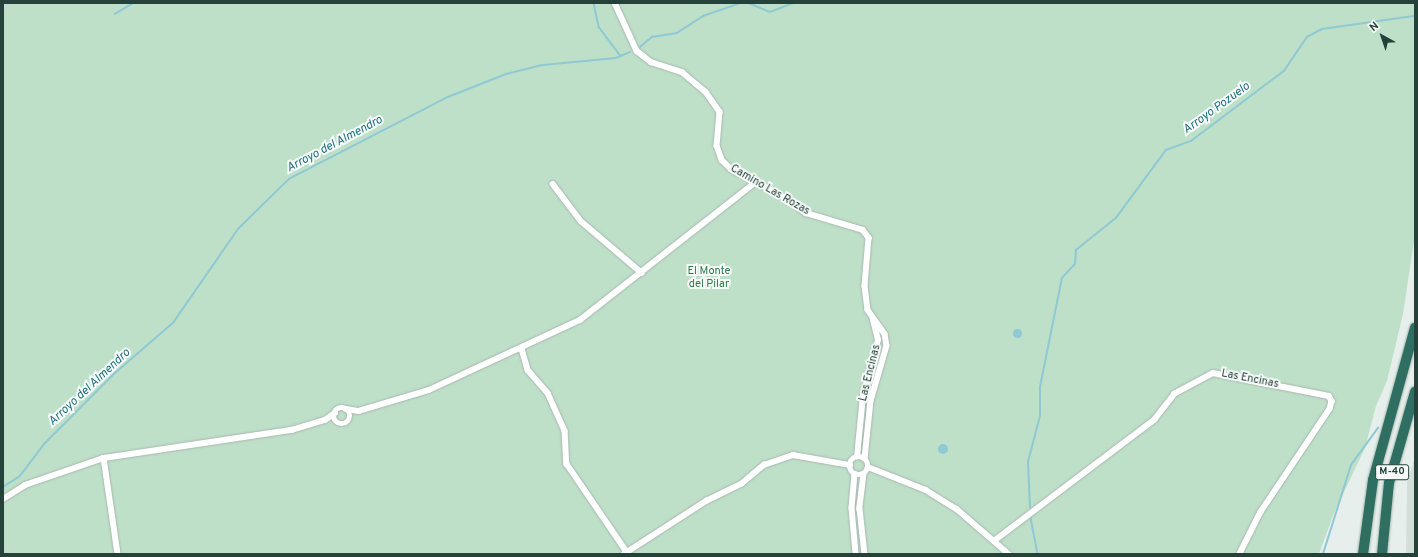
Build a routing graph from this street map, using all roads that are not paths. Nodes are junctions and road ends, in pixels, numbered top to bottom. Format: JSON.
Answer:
{"nodes":[{"id":1,"x":615,"y":3,"type":"edge"},
{"id":2,"x":756,"y":182,"type":"junction"},
{"id":3,"x":553,"y":184,"type":"dead end"},
{"id":4,"x":642,"y":273,"type":"junction"},
{"id":5,"x":873,"y":318,"type":"junction"},
{"id":6,"x":1415,"y":328,"type":"edge"},
{"id":7,"x":522,"y":349,"type":"junction"},
{"id":8,"x":1415,"y":392,"type":"edge"},
{"id":9,"x":346,"y":409,"type":"junction"},
{"id":10,"x":359,"y":411,"type":"junction"},
{"id":11,"x":335,"y":413,"type":"junction"},
{"id":12,"x":325,"y":420,"type":"junction"},
{"id":13,"x":348,"y":420,"type":"junction"},
{"id":14,"x":338,"y":423,"type":"junction"},
{"id":15,"x":857,"y":457,"type":"junction"},
{"id":16,"x":104,"y":458,"type":"junction"},
{"id":17,"x":865,"y":459,"type":"junction"},
{"id":18,"x":850,"y":465,"type":"junction"},
{"id":19,"x":868,"y":467,"type":"junction"},
{"id":20,"x":855,"y":474,"type":"junction"},
{"id":21,"x":864,"y":474,"type":"junction"},
{"id":22,"x":3,"y":499,"type":"edge"},
{"id":23,"x":994,"y":541,"type":"junction"},
{"id":24,"x":626,"y":553,"type":"edge"},
{"id":25,"x":118,"y":554,"type":"edge"},
{"id":26,"x":856,"y":554,"type":"edge"},
{"id":27,"x":865,"y":554,"type":"edge"},
{"id":28,"x":1009,"y":554,"type":"edge"},
{"id":29,"x":1240,"y":554,"type":"edge"},
{"id":30,"x":1363,"y":554,"type":"edge"},
{"id":31,"x":1382,"y":554,"type":"edge"}],
"edges":[{"from":1,"to":2,"type":"street","name":"Camino Las Rozas"},
{"from":2,"to":4,"type":"street"},
{"from":2,"to":5,"type":"street","name":"Camino Las Rozas"},
{"from":3,"to":4,"type":"street"},
{"from":4,"to":7,"type":"street"},
{"from":5,"to":15,"type":"street","name":"Las Encinas"},
{"from":5,"to":17,"type":"street","name":"Las Encinas"},
{"from":6,"to":30,"type":"highway","number":"M-40"},
{"from":7,"to":10,"type":"street"},
{"from":7,"to":24,"type":"street"},
{"from":8,"to":31,"type":"highway","number":"M-40"},
{"from":9,"to":10,"type":"street"},
{"from":9,"to":11,"type":"street"},
{"from":9,"to":13,"type":"street"},
{"from":10,"to":13,"type":"street"},
{"from":11,"to":12,"type":"street"},
{"from":11,"to":14,"type":"street"},
{"from":12,"to":14,"type":"street"},
{"from":12,"to":16,"type":"street"},
{"from":13,"to":14,"type":"street"},
{"from":15,"to":17,"type":"street"},
{"from":15,"to":18,"type":"street"},
{"from":16,"to":22,"type":"street"},
{"from":16,"to":25,"type":"street"},
{"from":17,"to":19,"type":"street","name":"Las Encinas"},
{"from":18,"to":20,"type":"street"},
{"from":18,"to":24,"type":"street"},
{"from":19,"to":21,"type":"street"},
{"from":19,"to":23,"type":"street"},
{"from":20,"to":21,"type":"street"},
{"from":20,"to":26,"type":"street"},
{"from":21,"to":27,"type":"street"},
{"from":23,"to":28,"type":"street"},
{"from":23,"to":29,"type":"street","name":"Las Encinas"}]}
